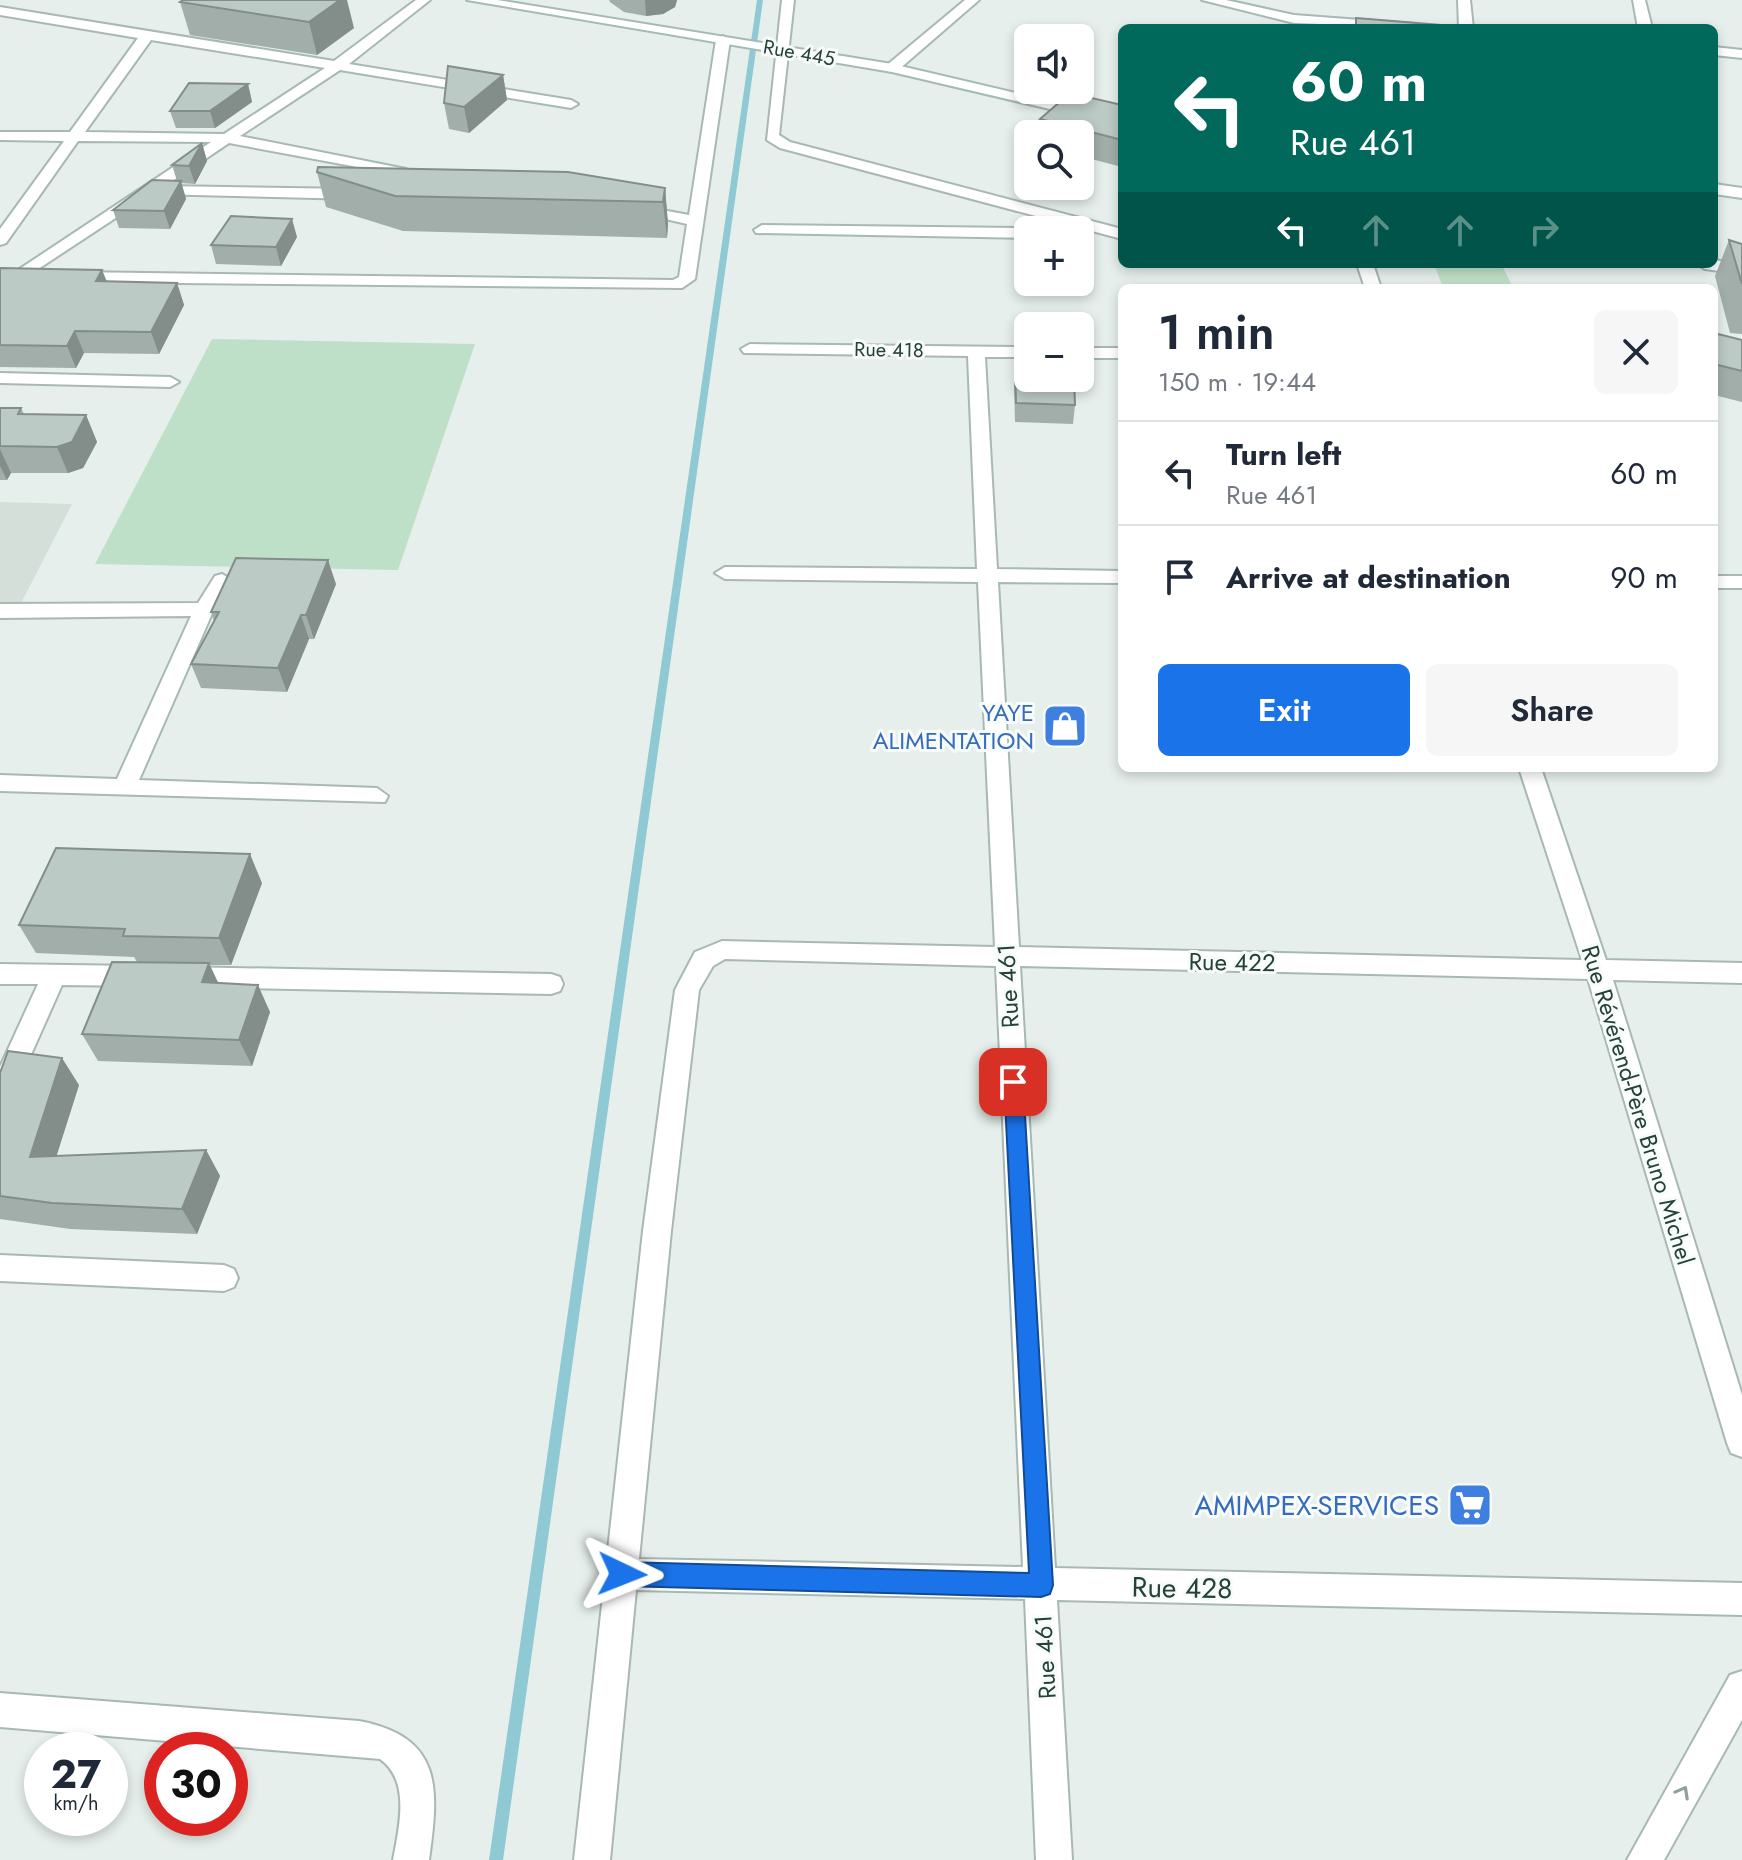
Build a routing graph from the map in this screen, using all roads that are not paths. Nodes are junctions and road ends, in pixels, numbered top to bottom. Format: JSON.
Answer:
{"nodes":[{"id":1,"x":424,"y":0,"type":"edge"},
{"id":2,"x":473,"y":0,"type":"edge"},
{"id":3,"x":788,"y":0,"type":"edge"},
{"id":4,"x":973,"y":0,"type":"edge"},
{"id":5,"x":1208,"y":0,"type":"edge"},
{"id":6,"x":1296,"y":0,"type":"edge"},
{"id":7,"x":1464,"y":0,"type":"edge"},
{"id":8,"x":1639,"y":0,"type":"edge"},
{"id":9,"x":0,"y":11,"type":"edge"},
{"id":10,"x":1294,"y":19,"type":"junction"},
{"id":11,"x":1361,"y":24,"type":"edge"},
{"id":12,"x":1466,"y":24,"type":"edge"},
{"id":13,"x":1644,"y":24,"type":"edge"},
{"id":14,"x":147,"y":35,"type":"junction"},
{"id":15,"x":727,"y":41,"type":"junction"},
{"id":16,"x":782,"y":50,"type":"junction"},
{"id":17,"x":1718,"y":51,"type":"edge"},
{"id":18,"x":1742,"y":54,"type":"edge"},
{"id":19,"x":337,"y":66,"type":"junction"},
{"id":20,"x":892,"y":68,"type":"junction"},
{"id":21,"x":571,"y":104,"type":"dead end"},
{"id":22,"x":1118,"y":121,"type":"edge"},
{"id":23,"x":0,"y":136,"type":"edge"},
{"id":24,"x":74,"y":137,"type":"junction"},
{"id":25,"x":226,"y":138,"type":"junction"},
{"id":26,"x":426,"y":177,"type":"edge"},
{"id":27,"x":1718,"y":189,"type":"edge"},
{"id":28,"x":147,"y":190,"type":"junction"},
{"id":29,"x":1740,"y":192,"type":"edge"},
{"id":30,"x":379,"y":195,"type":"edge"},
{"id":31,"x":619,"y":207,"type":"edge"},
{"id":32,"x":695,"y":221,"type":"junction"},
{"id":33,"x":762,"y":230,"type":"dead end"},
{"id":34,"x":1014,"y":233,"type":"edge"},
{"id":35,"x":1118,"y":233,"type":"edge"},
{"id":36,"x":1094,"y":234,"type":"edge"},
{"id":37,"x":1118,"y":234,"type":"edge"},
{"id":38,"x":0,"y":240,"type":"edge"},
{"id":39,"x":1718,"y":266,"type":"edge"},
{"id":40,"x":1742,"y":269,"type":"edge"},
{"id":41,"x":8,"y":275,"type":"edge"},
{"id":42,"x":750,"y":349,"type":"dead end"},
{"id":43,"x":976,"y":351,"type":"junction"},
{"id":44,"x":1014,"y":352,"type":"edge"},
{"id":45,"x":1094,"y":353,"type":"edge"},
{"id":46,"x":1118,"y":353,"type":"edge"},
{"id":47,"x":0,"y":378,"type":"edge"},
{"id":48,"x":170,"y":382,"type":"dead end"},
{"id":49,"x":725,"y":573,"type":"dead end"},
{"id":50,"x":987,"y":575,"type":"junction"},
{"id":51,"x":1118,"y":577,"type":"edge"},
{"id":52,"x":222,"y":580,"type":"edge"},
{"id":53,"x":1718,"y":582,"type":"edge"},
{"id":54,"x":1742,"y":582,"type":"edge"},
{"id":55,"x":204,"y":609,"type":"junction"},
{"id":56,"x":0,"y":611,"type":"edge"},
{"id":57,"x":1531,"y":772,"type":"edge"},
{"id":58,"x":0,"y":783,"type":"edge"},
{"id":59,"x":124,"y":789,"type":"junction"},
{"id":60,"x":377,"y":796,"type":"dead end"},
{"id":61,"x":1006,"y":957,"type":"junction"},
{"id":62,"x":1597,"y":969,"type":"junction"},
{"id":63,"x":1742,"y":973,"type":"edge"},
{"id":64,"x":0,"y":974,"type":"edge"},
{"id":65,"x":54,"y":975,"type":"junction"},
{"id":66,"x":551,"y":984,"type":"dead end"},
{"id":67,"x":0,"y":1096,"type":"edge"},
{"id":68,"x":0,"y":1268,"type":"edge"},
{"id":69,"x":224,"y":1278,"type":"dead end"},
{"id":70,"x":1742,"y":1443,"type":"edge"},
{"id":71,"x":622,"y":1574,"type":"junction"},
{"id":72,"x":1041,"y":1585,"type":"junction"},
{"id":73,"x":1742,"y":1599,"type":"edge"},
{"id":74,"x":1742,"y":1687,"type":"edge"},
{"id":75,"x":0,"y":1710,"type":"edge"},
{"id":76,"x":411,"y":1860,"type":"edge"},
{"id":77,"x":592,"y":1860,"type":"edge"},
{"id":78,"x":1054,"y":1860,"type":"edge"},
{"id":79,"x":1645,"y":1860,"type":"edge"}],
"edges":[{"from":1,"to":19,"type":"street"},
{"from":2,"to":15,"type":"street","name":"Rue 445"},
{"from":3,"to":16,"type":"street"},
{"from":4,"to":20,"type":"street"},
{"from":5,"to":10,"type":"street"},
{"from":6,"to":10,"type":"street"},
{"from":7,"to":12,"type":"street"},
{"from":8,"to":13,"type":"street"},
{"from":9,"to":14,"type":"street"},
{"from":10,"to":11,"type":"street"},
{"from":14,"to":19,"type":"street"},
{"from":14,"to":24,"type":"street"},
{"from":15,"to":16,"type":"street","name":"Rue 445"},
{"from":15,"to":32,"type":"street"},
{"from":16,"to":20,"type":"street","name":"Rue 445"},
{"from":16,"to":35,"type":"street"},
{"from":17,"to":18,"type":"street"},
{"from":19,"to":21,"type":"street"},
{"from":19,"to":25,"type":"street"},
{"from":20,"to":22,"type":"street","name":"Rue 445"},
{"from":23,"to":24,"type":"street"},
{"from":24,"to":25,"type":"street"},
{"from":24,"to":38,"type":"street"},
{"from":25,"to":26,"type":"street"},
{"from":25,"to":28,"type":"street"},
{"from":27,"to":29,"type":"street"},
{"from":28,"to":30,"type":"street"},
{"from":28,"to":41,"type":"street"},
{"from":31,"to":32,"type":"street"},
{"from":32,"to":41,"type":"street"},
{"from":33,"to":34,"type":"street"},
{"from":36,"to":37,"type":"street"},
{"from":39,"to":40,"type":"street"},
{"from":42,"to":43,"type":"street","name":"Rue 418"},
{"from":43,"to":44,"type":"street","name":"Rue 418"},
{"from":43,"to":50,"type":"street","name":"Rue 461"},
{"from":45,"to":46,"type":"street"},
{"from":47,"to":48,"type":"street"},
{"from":49,"to":50,"type":"street"},
{"from":50,"to":51,"type":"street"},
{"from":50,"to":61,"type":"street","name":"Rue 461"},
{"from":52,"to":55,"type":"street"},
{"from":53,"to":54,"type":"street"},
{"from":55,"to":56,"type":"street"},
{"from":55,"to":59,"type":"street"},
{"from":57,"to":62,"type":"street","name":"Rue Révérend-Père Bruno Michel"},
{"from":58,"to":59,"type":"street"},
{"from":59,"to":60,"type":"street"},
{"from":61,"to":62,"type":"street","name":"Rue 422"},
{"from":61,"to":71,"type":"street","name":"Rue 422"},
{"from":61,"to":72,"type":"street","name":"Rue 461"},
{"from":62,"to":63,"type":"street","name":"Rue 422"},
{"from":62,"to":70,"type":"street","name":"Rue Révérend-Père Bruno Michel"},
{"from":64,"to":65,"type":"street"},
{"from":65,"to":66,"type":"street"},
{"from":65,"to":67,"type":"street"},
{"from":68,"to":69,"type":"street"},
{"from":71,"to":72,"type":"street","name":"Rue 428"},
{"from":71,"to":77,"type":"street"},
{"from":72,"to":73,"type":"street","name":"Rue 428"},
{"from":72,"to":78,"type":"street","name":"Rue 461"},
{"from":79,"to":74,"type":"street","one_way":true},
{"from":75,"to":76,"type":"street"}]}
